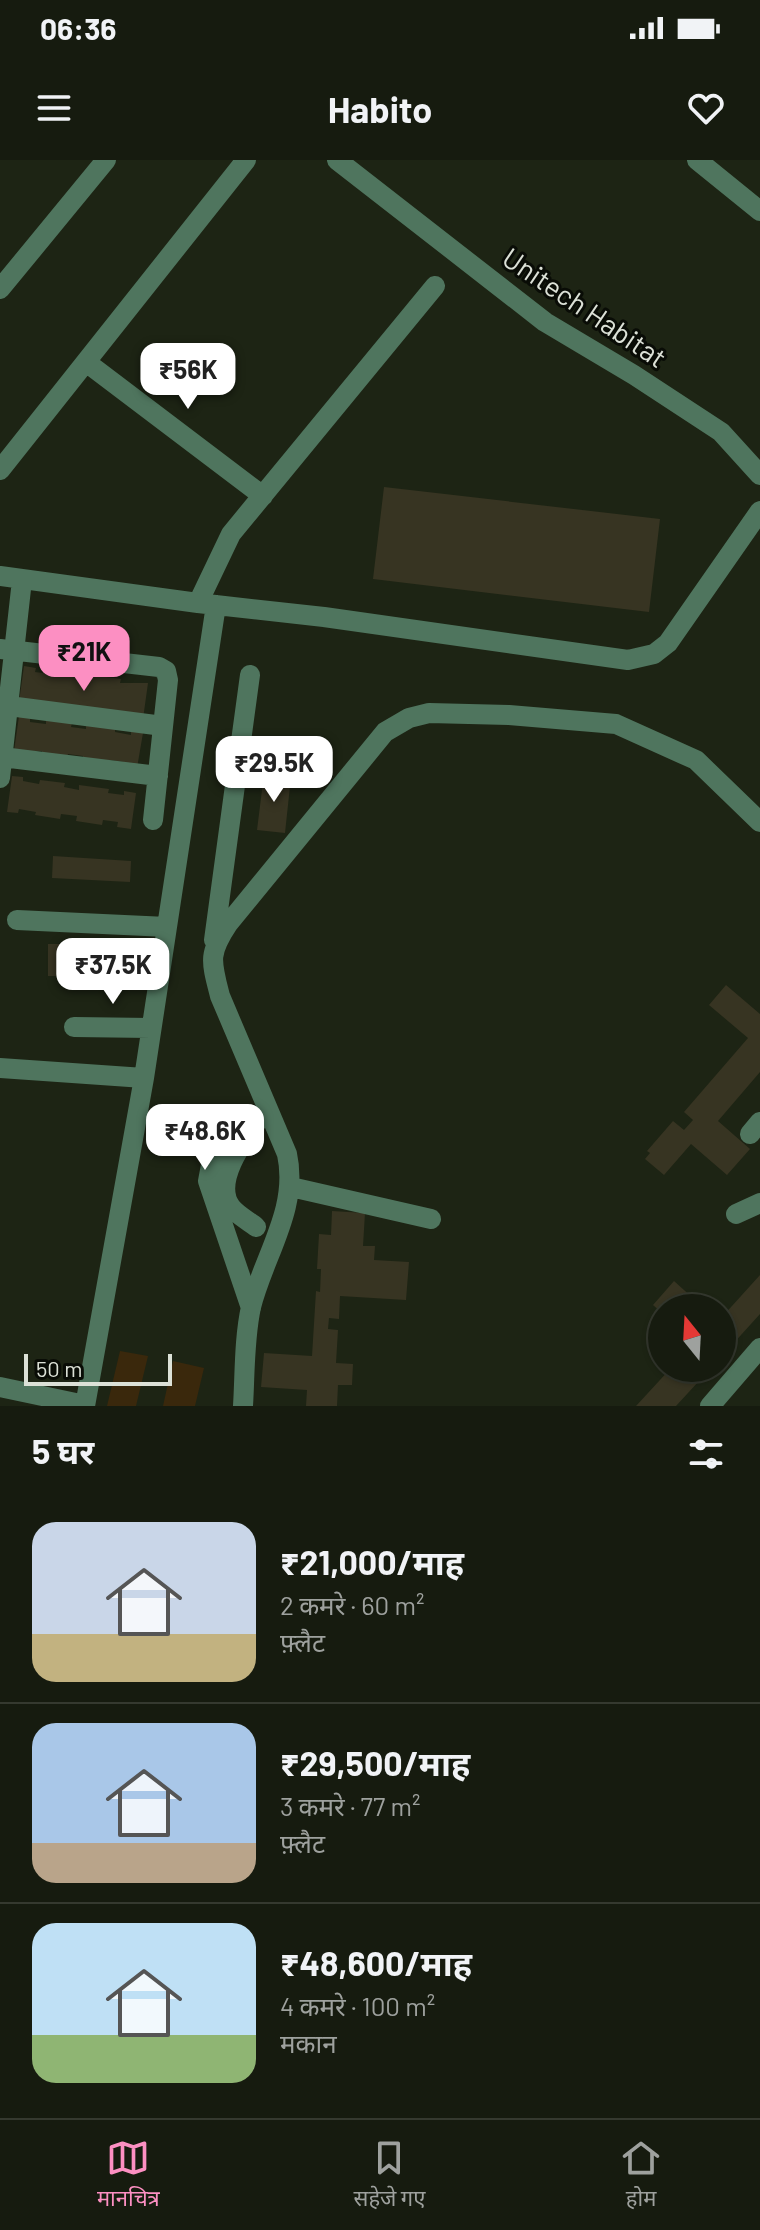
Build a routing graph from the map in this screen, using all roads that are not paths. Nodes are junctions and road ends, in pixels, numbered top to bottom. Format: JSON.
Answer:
{"nodes":[{"id":1,"x":106,"y":160,"type":"edge"},
{"id":2,"x":246,"y":160,"type":"edge"},
{"id":3,"x":337,"y":160,"type":"edge"},
{"id":4,"x":697,"y":160,"type":"edge"},
{"id":5,"x":760,"y":211,"type":"edge"},
{"id":6,"x":435,"y":286,"type":"dead end"},
{"id":7,"x":0,"y":289,"type":"edge"},
{"id":8,"x":86,"y":362,"type":"junction"},
{"id":9,"x":0,"y":470,"type":"edge"},
{"id":10,"x":760,"y":475,"type":"edge"},
{"id":11,"x":263,"y":496,"type":"junction"},
{"id":12,"x":760,"y":511,"type":"edge"},
{"id":13,"x":0,"y":576,"type":"edge"},
{"id":14,"x":22,"y":580,"type":"junction"},
{"id":15,"x":207,"y":604,"type":"junction"},
{"id":16,"x":8,"y":650,"type":"edge"},
{"id":17,"x":250,"y":675,"type":"dead end"},
{"id":18,"x":9,"y":706,"type":"junction"},
{"id":19,"x":163,"y":726,"type":"junction"},
{"id":20,"x":2,"y":757,"type":"junction"},
{"id":21,"x":158,"y":776,"type":"junction"},
{"id":22,"x":0,"y":778,"type":"edge"},
{"id":23,"x":153,"y":820,"type":"dead end"},
{"id":24,"x":760,"y":822,"type":"edge"},
{"id":25,"x":17,"y":920,"type":"dead end"},
{"id":26,"x":167,"y":927,"type":"junction"},
{"id":27,"x":214,"y":946,"type":"junction"},
{"id":28,"x":74,"y":1027,"type":"dead end"},
{"id":29,"x":151,"y":1028,"type":"junction"},
{"id":30,"x":0,"y":1068,"type":"edge"},
{"id":31,"x":144,"y":1078,"type":"junction"},
{"id":32,"x":266,"y":1109,"type":"junction"},
{"id":33,"x":225,"y":1143,"type":"dead end"},
{"id":34,"x":291,"y":1187,"type":"junction"},
{"id":35,"x":760,"y":1203,"type":"edge"},
{"id":36,"x":736,"y":1214,"type":"dead end"},
{"id":37,"x":431,"y":1219,"type":"dead end"},
{"id":38,"x":256,"y":1227,"type":"dead end"},
{"id":39,"x":251,"y":1308,"type":"junction"},
{"id":40,"x":760,"y":1348,"type":"edge"},
{"id":41,"x":0,"y":1387,"type":"edge"},
{"id":42,"x":85,"y":1406,"type":"edge"},
{"id":43,"x":243,"y":1406,"type":"edge"},
{"id":44,"x":710,"y":1406,"type":"edge"}],
"edges":[{"from":1,"to":7,"type":"street"},
{"from":2,"to":8,"type":"street"},
{"from":3,"to":10,"type":"street","name":"Unitech Habitat"},
{"from":4,"to":5,"type":"street"},
{"from":6,"to":11,"type":"street"},
{"from":8,"to":9,"type":"street"},
{"from":8,"to":11,"type":"street"},
{"from":11,"to":15,"type":"street"},
{"from":12,"to":15,"type":"street"},
{"from":13,"to":14,"type":"street"},
{"from":14,"to":15,"type":"street"},
{"from":14,"to":16,"type":"street"},
{"from":15,"to":26,"type":"street"},
{"from":16,"to":18,"type":"street"},
{"from":16,"to":19,"type":"street"},
{"from":17,"to":27,"type":"street"},
{"from":18,"to":19,"type":"street"},
{"from":18,"to":20,"type":"street"},
{"from":19,"to":21,"type":"street"},
{"from":20,"to":21,"type":"street"},
{"from":20,"to":22,"type":"street"},
{"from":21,"to":23,"type":"street"},
{"from":24,"to":27,"type":"street"},
{"from":25,"to":26,"type":"street"},
{"from":26,"to":29,"type":"street"},
{"from":27,"to":32,"type":"street"},
{"from":28,"to":29,"type":"street"},
{"from":29,"to":31,"type":"street"},
{"from":30,"to":31,"type":"street"},
{"from":31,"to":42,"type":"street"},
{"from":32,"to":34,"type":"street"},
{"from":32,"to":38,"type":"street"},
{"from":33,"to":39,"type":"street"},
{"from":34,"to":37,"type":"street"},
{"from":34,"to":39,"type":"street"},
{"from":35,"to":36,"type":"street"},
{"from":39,"to":43,"type":"street"},
{"from":40,"to":44,"type":"street"},
{"from":41,"to":42,"type":"street"}]}
